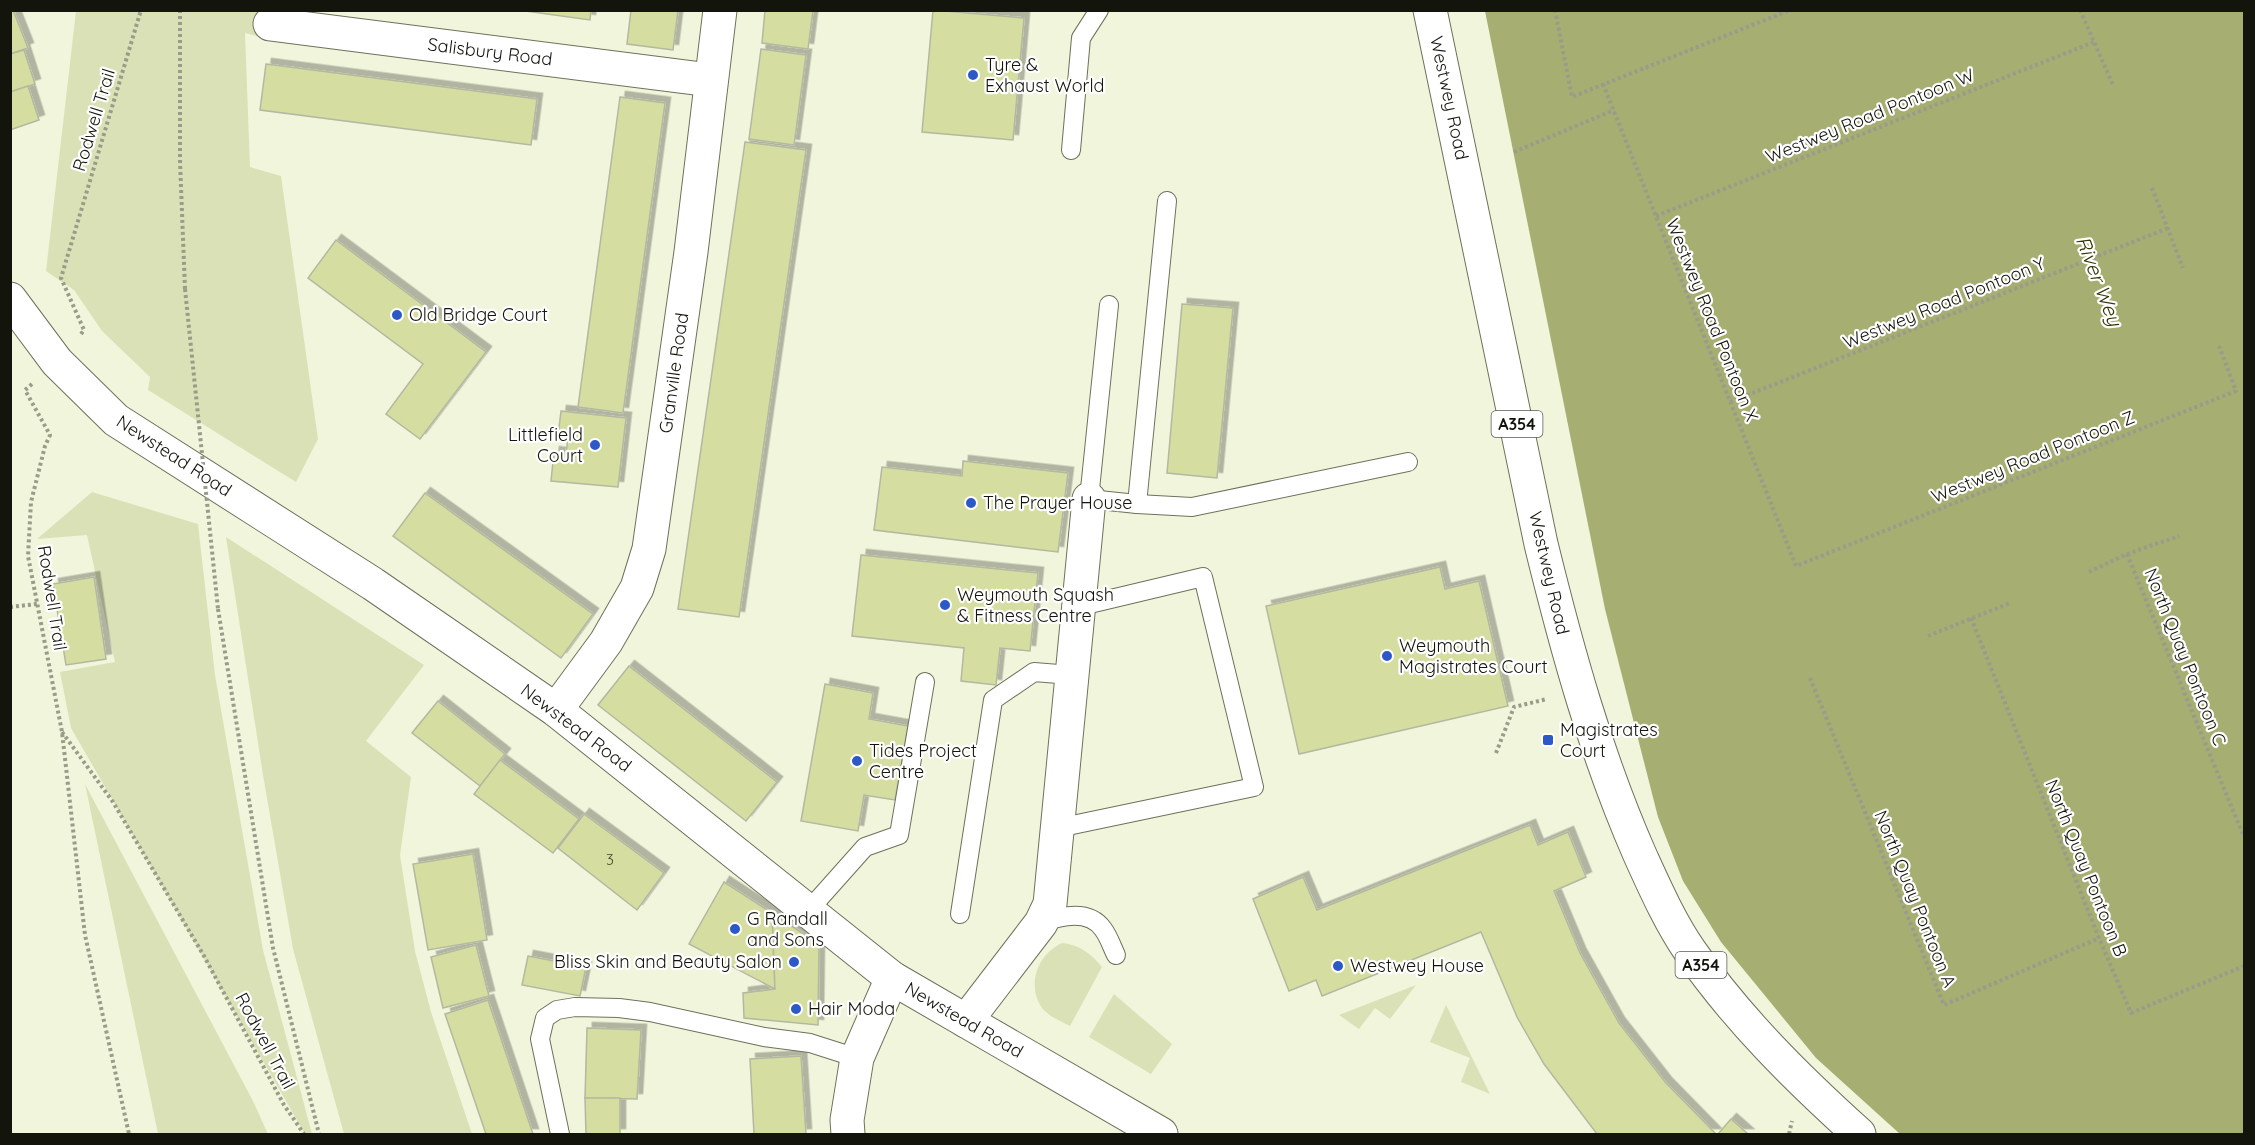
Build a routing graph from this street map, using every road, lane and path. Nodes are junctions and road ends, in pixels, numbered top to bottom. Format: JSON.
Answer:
{"nodes":[{"id":1,"x":141,"y":10,"type":"edge"},
{"id":2,"x":180,"y":10,"type":"edge"},
{"id":3,"x":720,"y":10,"type":"edge"},
{"id":4,"x":1099,"y":10,"type":"edge"},
{"id":5,"x":1430,"y":10,"type":"edge"},
{"id":6,"x":1555,"y":10,"type":"edge"},
{"id":7,"x":1790,"y":10,"type":"edge"},
{"id":8,"x":2080,"y":10,"type":"edge"},
{"id":9,"x":270,"y":24,"type":"dead end"},
{"id":10,"x":2094,"y":42,"type":"junction"},
{"id":11,"x":710,"y":80,"type":"junction"},
{"id":12,"x":1603,"y":84,"type":"junction"},
{"id":13,"x":2112,"y":85,"type":"dead end"},
{"id":14,"x":1614,"y":110,"type":"junction"},
{"id":15,"x":1071,"y":150,"type":"dead end"},
{"id":16,"x":1514,"y":152,"type":"dead end"},
{"id":17,"x":2152,"y":188,"type":"dead end"},
{"id":18,"x":1167,"y":201,"type":"dead end"},
{"id":19,"x":1656,"y":216,"type":"junction"},
{"id":20,"x":2168,"y":228,"type":"junction"},
{"id":21,"x":2184,"y":268,"type":"dead end"},
{"id":22,"x":10,"y":300,"type":"edge"},
{"id":23,"x":1109,"y":305,"type":"dead end"},
{"id":24,"x":2219,"y":346,"type":"dead end"},
{"id":25,"x":57,"y":362,"type":"junction"},
{"id":26,"x":1730,"y":402,"type":"junction"},
{"id":27,"x":1408,"y":462,"type":"dead end"},
{"id":28,"x":1089,"y":499,"type":"junction"},
{"id":29,"x":1137,"y":504,"type":"junction"},
{"id":30,"x":2179,"y":536,"type":"dead end"},
{"id":31,"x":2127,"y":554,"type":"junction"},
{"id":32,"x":1796,"y":566,"type":"joint"},
{"id":33,"x":2089,"y":572,"type":"dead end"},
{"id":34,"x":2010,"y":603,"type":"dead end"},
{"id":35,"x":37,"y":604,"type":"junction"},
{"id":36,"x":10,"y":607,"type":"edge"},
{"id":37,"x":1077,"y":608,"type":"junction"},
{"id":38,"x":1971,"y":618,"type":"junction"},
{"id":39,"x":1928,"y":636,"type":"dead end"},
{"id":40,"x":1071,"y":675,"type":"junction"},
{"id":41,"x":1810,"y":678,"type":"dead end"},
{"id":42,"x":925,"y":682,"type":"dead end"},
{"id":43,"x":1545,"y":700,"type":"dead end"},
{"id":44,"x":556,"y":710,"type":"junction"},
{"id":45,"x":62,"y":732,"type":"junction"},
{"id":46,"x":1496,"y":753,"type":"dead end"},
{"id":47,"x":1058,"y":828,"type":"junction"},
{"id":48,"x":2244,"y":837,"type":"edge"},
{"id":49,"x":808,"y":911,"type":"junction"},
{"id":50,"x":960,"y":914,"type":"dead end"},
{"id":51,"x":1041,"y":923,"type":"junction"},
{"id":52,"x":2099,"y":938,"type":"junction"},
{"id":53,"x":1116,"y":955,"type":"dead end"},
{"id":54,"x":2244,"y":966,"type":"edge"},
{"id":55,"x":892,"y":978,"type":"junction"},
{"id":56,"x":966,"y":1021,"type":"junction"},
{"id":57,"x":857,"y":1058,"type":"junction"},
{"id":58,"x":1800,"y":1081,"type":"junction"},
{"id":59,"x":129,"y":1134,"type":"edge"},
{"id":60,"x":304,"y":1134,"type":"edge"},
{"id":61,"x":319,"y":1134,"type":"edge"},
{"id":62,"x":560,"y":1134,"type":"edge"},
{"id":63,"x":848,"y":1134,"type":"edge"},
{"id":64,"x":1161,"y":1134,"type":"edge"},
{"id":65,"x":1824,"y":1134,"type":"edge"},
{"id":66,"x":1859,"y":1134,"type":"edge"}],
"edges":[{"from":1,"to":25,"type":"path","name":"Rodwell Trail"},
{"from":2,"to":61,"type":"path","name":"Rodwell Trail","bridge":true},
{"from":3,"to":11,"type":"main road","name":"Granville Road"},
{"from":4,"to":15,"type":"lane"},
{"from":5,"to":58,"type":"main road","name":"Westwey Road","number":"A354"},
{"from":6,"to":12,"type":"path"},
{"from":7,"to":12,"type":"path"},
{"from":8,"to":10,"type":"path"},
{"from":9,"to":11,"type":"main road","name":"Salisbury Road"},
{"from":10,"to":13,"type":"path"},
{"from":10,"to":19,"type":"path","name":"Westwey Road Pontoon W"},
{"from":11,"to":44,"type":"main road","name":"Granville Road"},
{"from":12,"to":14,"type":"path","name":"Westwey Road Pontoon X"},
{"from":14,"to":16,"type":"path"},
{"from":14,"to":19,"type":"path","name":"Westwey Road Pontoon X"},
{"from":17,"to":20,"type":"path"},
{"from":18,"to":29,"type":"lane"},
{"from":19,"to":26,"type":"path","name":"Westwey Road Pontoon X"},
{"from":20,"to":21,"type":"path"},
{"from":20,"to":26,"type":"path","name":"Westwey Road Pontoon Y"},
{"from":22,"to":25,"type":"main road","name":"Newstead Road"},
{"from":23,"to":28,"type":"lane"},
{"from":24,"to":32,"type":"path","name":"Westwey Road Pontoon Z"},
{"from":25,"to":35,"type":"path","name":"Rodwell Trail"},
{"from":25,"to":44,"type":"main road","name":"Newstead Road"},
{"from":26,"to":32,"type":"path","name":"Westwey Road Pontoon X"},
{"from":27,"to":29,"type":"lane"},
{"from":28,"to":29,"type":"lane"},
{"from":28,"to":37,"type":"main road"},
{"from":30,"to":31,"type":"path"},
{"from":31,"to":33,"type":"path"},
{"from":31,"to":48,"type":"path","name":"North Quay Pontoon C"},
{"from":34,"to":38,"type":"path"},
{"from":35,"to":36,"type":"path"},
{"from":35,"to":45,"type":"path","name":"Rodwell Trail"},
{"from":37,"to":40,"type":"main road"},
{"from":37,"to":47,"type":"lane"},
{"from":38,"to":39,"type":"path"},
{"from":38,"to":52,"type":"path","name":"North Quay Pontoon B"},
{"from":40,"to":47,"type":"main road"},
{"from":40,"to":50,"type":"lane"},
{"from":41,"to":52,"type":"path","name":"North Quay Pontoon A"},
{"from":42,"to":49,"type":"lane"},
{"from":43,"to":46,"type":"path"},
{"from":44,"to":49,"type":"main road","name":"Newstead Road"},
{"from":45,"to":59,"type":"path"},
{"from":45,"to":60,"type":"path","name":"Rodwell Trail"},
{"from":47,"to":51,"type":"main road"},
{"from":49,"to":55,"type":"main road","name":"Newstead Road"},
{"from":51,"to":53,"type":"lane"},
{"from":51,"to":56,"type":"main road"},
{"from":52,"to":54,"type":"path","name":"North Quay Pontoon B"},
{"from":55,"to":56,"type":"main road","name":"Newstead Road"},
{"from":55,"to":57,"type":"main road"},
{"from":56,"to":64,"type":"main road","name":"Newstead Road"},
{"from":57,"to":62,"type":"lane"},
{"from":57,"to":63,"type":"main road"},
{"from":58,"to":65,"type":"main road","name":"Westwey Road","number":"A354"},
{"from":58,"to":66,"type":"main road","name":"Westwey Road","number":"A354"}]}
